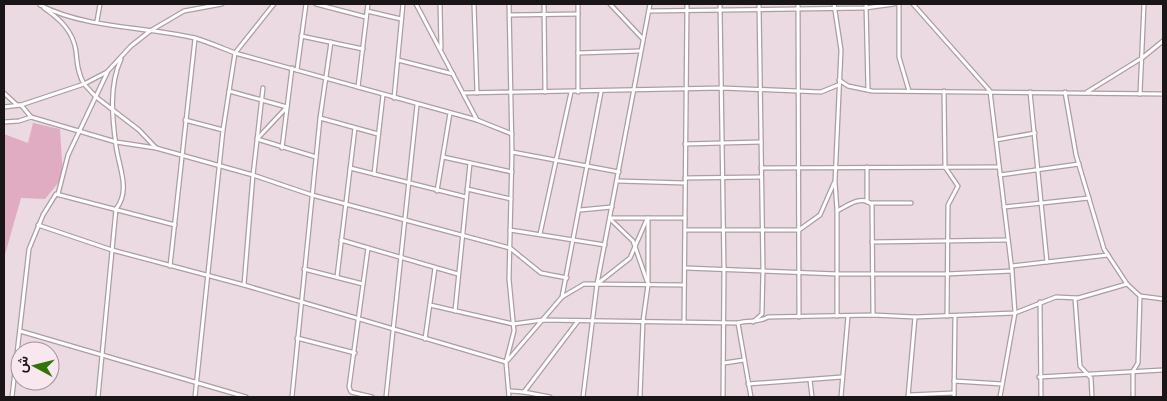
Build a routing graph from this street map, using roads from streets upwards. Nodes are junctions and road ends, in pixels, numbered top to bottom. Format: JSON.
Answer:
{"nodes":[{"id":1,"x":40,"y":4,"type":"edge"},
{"id":2,"x":100,"y":4,"type":"edge"},
{"id":3,"x":222,"y":4,"type":"edge"},
{"id":4,"x":274,"y":4,"type":"edge"},
{"id":5,"x":306,"y":4,"type":"edge"},
{"id":6,"x":316,"y":4,"type":"edge"},
{"id":7,"x":368,"y":4,"type":"edge"},
{"id":8,"x":403,"y":4,"type":"edge"},
{"id":9,"x":416,"y":4,"type":"edge"},
{"id":10,"x":440,"y":4,"type":"edge"},
{"id":11,"x":474,"y":4,"type":"edge"},
{"id":12,"x":509,"y":4,"type":"edge"},
{"id":13,"x":544,"y":4,"type":"edge"},
{"id":14,"x":578,"y":4,"type":"edge"},
{"id":15,"x":610,"y":4,"type":"edge"},
{"id":16,"x":650,"y":4,"type":"edge"},
{"id":17,"x":687,"y":4,"type":"edge"},
{"id":18,"x":720,"y":4,"type":"edge"},
{"id":19,"x":759,"y":4,"type":"edge"},
{"id":20,"x":798,"y":4,"type":"edge"},
{"id":21,"x":894,"y":4,"type":"edge"},
{"id":22,"x":898,"y":4,"type":"edge"},
{"id":23,"x":913,"y":4,"type":"edge"},
{"id":24,"x":1144,"y":4,"type":"edge"},
{"id":25,"x":834,"y":6,"type":"edge"},
{"id":26,"x":866,"y":6,"type":"edge"},
{"id":27,"x":648,"y":10,"type":"junction"},
{"id":28,"x":687,"y":10,"type":"junction"},
{"id":29,"x":720,"y":10,"type":"junction"},
{"id":30,"x":759,"y":10,"type":"junction"},
{"id":31,"x":798,"y":10,"type":"junction"},
{"id":32,"x":367,"y":11,"type":"junction"},
{"id":33,"x":578,"y":14,"type":"junction"},
{"id":34,"x":510,"y":15,"type":"junction"},
{"id":35,"x":544,"y":15,"type":"junction"},
{"id":36,"x":367,"y":17,"type":"junction"},
{"id":37,"x":401,"y":19,"type":"junction"},
{"id":38,"x":97,"y":22,"type":"junction"},
{"id":39,"x":150,"y":31,"type":"junction"},
{"id":40,"x":302,"y":36,"type":"junction"},
{"id":41,"x":195,"y":38,"type":"junction"},
{"id":42,"x":642,"y":38,"type":"junction"},
{"id":43,"x":1163,"y":41,"type":"edge"},
{"id":44,"x":331,"y":42,"type":"junction"},
{"id":45,"x":363,"y":49,"type":"junction"},
{"id":46,"x":441,"y":50,"type":"junction"},
{"id":47,"x":640,"y":51,"type":"junction"},
{"id":48,"x":235,"y":53,"type":"junction"},
{"id":49,"x":578,"y":53,"type":"junction"},
{"id":50,"x":122,"y":56,"type":"junction"},
{"id":51,"x":1142,"y":58,"type":"junction"},
{"id":52,"x":398,"y":60,"type":"junction"},
{"id":53,"x":292,"y":68,"type":"junction"},
{"id":54,"x":297,"y":70,"type":"junction"},
{"id":55,"x":107,"y":72,"type":"junction"},
{"id":56,"x":454,"y":74,"type":"junction"},
{"id":57,"x":325,"y":78,"type":"junction"},
{"id":58,"x":840,"y":80,"type":"junction"},
{"id":59,"x":84,"y":84,"type":"junction"},
{"id":60,"x":838,"y":85,"type":"junction"},
{"id":61,"x":264,"y":88,"type":"dead end"},
{"id":62,"x":358,"y":88,"type":"junction"},
{"id":63,"x":722,"y":88,"type":"junction"},
{"id":64,"x":686,"y":89,"type":"junction"},
{"id":65,"x":632,"y":90,"type":"junction"},
{"id":66,"x":868,"y":90,"type":"junction"},
{"id":67,"x":229,"y":91,"type":"junction"},
{"id":68,"x":760,"y":91,"type":"junction"},
{"id":69,"x":799,"y":91,"type":"junction"},
{"id":70,"x":909,"y":91,"type":"junction"},
{"id":71,"x":944,"y":91,"type":"junction"},
{"id":72,"x":990,"y":91,"type":"junction"},
{"id":73,"x":545,"y":92,"type":"junction"},
{"id":74,"x":570,"y":92,"type":"junction"},
{"id":75,"x":578,"y":92,"type":"junction"},
{"id":76,"x":602,"y":92,"type":"junction"},
{"id":77,"x":1030,"y":92,"type":"junction"},
{"id":78,"x":1065,"y":92,"type":"junction"},
{"id":79,"x":4,"y":93,"type":"edge"},
{"id":80,"x":464,"y":93,"type":"junction"},
{"id":81,"x":477,"y":93,"type":"junction"},
{"id":82,"x":511,"y":93,"type":"junction"},
{"id":83,"x":1086,"y":93,"type":"junction"},
{"id":84,"x":1140,"y":94,"type":"junction"},
{"id":85,"x":1163,"y":94,"type":"edge"},
{"id":86,"x":383,"y":95,"type":"junction"},
{"id":87,"x":96,"y":97,"type":"junction"},
{"id":88,"x":394,"y":98,"type":"junction"},
{"id":89,"x":262,"y":100,"type":"junction"},
{"id":90,"x":417,"y":105,"type":"junction"},
{"id":91,"x":21,"y":106,"type":"junction"},
{"id":92,"x":287,"y":107,"type":"junction"},
{"id":93,"x":4,"y":108,"type":"edge"},
{"id":94,"x":114,"y":109,"type":"junction"},
{"id":95,"x":450,"y":113,"type":"junction"},
{"id":96,"x":31,"y":117,"type":"junction"},
{"id":97,"x":320,"y":118,"type":"junction"},
{"id":98,"x":185,"y":120,"type":"junction"},
{"id":99,"x":477,"y":120,"type":"junction"},
{"id":100,"x":4,"y":122,"type":"edge"},
{"id":101,"x":355,"y":128,"type":"junction"},
{"id":102,"x":223,"y":130,"type":"junction"},
{"id":103,"x":78,"y":132,"type":"junction"},
{"id":104,"x":378,"y":134,"type":"junction"},
{"id":105,"x":512,"y":134,"type":"junction"},
{"id":106,"x":1035,"y":134,"type":"junction"},
{"id":107,"x":257,"y":139,"type":"junction"},
{"id":108,"x":996,"y":140,"type":"junction"},
{"id":109,"x":116,"y":142,"type":"junction"},
{"id":110,"x":761,"y":142,"type":"junction"},
{"id":111,"x":722,"y":143,"type":"junction"},
{"id":112,"x":685,"y":144,"type":"junction"},
{"id":113,"x":156,"y":148,"type":"junction"},
{"id":114,"x":282,"y":148,"type":"junction"},
{"id":115,"x":512,"y":152,"type":"junction"},
{"id":116,"x":182,"y":156,"type":"junction"},
{"id":117,"x":316,"y":157,"type":"junction"},
{"id":118,"x":443,"y":157,"type":"junction"},
{"id":119,"x":555,"y":160,"type":"junction"},
{"id":120,"x":470,"y":162,"type":"junction"},
{"id":121,"x":1079,"y":164,"type":"junction"},
{"id":122,"x":588,"y":166,"type":"junction"},
{"id":123,"x":999,"y":166,"type":"junction"},
{"id":124,"x":219,"y":167,"type":"junction"},
{"id":125,"x":799,"y":167,"type":"junction"},
{"id":126,"x":836,"y":167,"type":"junction"},
{"id":127,"x":867,"y":167,"type":"junction"},
{"id":128,"x":945,"y":167,"type":"junction"},
{"id":129,"x":350,"y":168,"type":"junction"},
{"id":130,"x":761,"y":168,"type":"junction"},
{"id":131,"x":1038,"y":170,"type":"junction"},
{"id":132,"x":512,"y":172,"type":"junction"},
{"id":133,"x":619,"y":172,"type":"junction"},
{"id":134,"x":374,"y":174,"type":"junction"},
{"id":135,"x":1000,"y":174,"type":"junction"},
{"id":136,"x":253,"y":175,"type":"junction"},
{"id":137,"x":722,"y":177,"type":"junction"},
{"id":138,"x":761,"y":177,"type":"junction"},
{"id":139,"x":685,"y":178,"type":"junction"},
{"id":140,"x":618,"y":181,"type":"junction"},
{"id":141,"x":835,"y":181,"type":"junction"},
{"id":142,"x":408,"y":183,"type":"junction"},
{"id":143,"x":685,"y":184,"type":"junction"},
{"id":144,"x":467,"y":189,"type":"junction"},
{"id":145,"x":437,"y":191,"type":"junction"},
{"id":146,"x":58,"y":194,"type":"junction"},
{"id":147,"x":312,"y":195,"type":"junction"},
{"id":148,"x":466,"y":197,"type":"junction"},
{"id":149,"x":1089,"y":198,"type":"junction"},
{"id":150,"x":511,"y":199,"type":"junction"},
{"id":151,"x":868,"y":202,"type":"junction"},
{"id":152,"x":911,"y":203,"type":"dead end"},
{"id":153,"x":1042,"y":203,"type":"junction"},
{"id":154,"x":346,"y":204,"type":"junction"},
{"id":155,"x":612,"y":207,"type":"junction"},
{"id":156,"x":1004,"y":207,"type":"junction"},
{"id":157,"x":116,"y":209,"type":"junction"},
{"id":158,"x":580,"y":210,"type":"junction"},
{"id":159,"x":837,"y":211,"type":"junction"},
{"id":160,"x":610,"y":218,"type":"junction"},
{"id":161,"x":648,"y":218,"type":"junction"},
{"id":162,"x":685,"y":218,"type":"junction"},
{"id":163,"x":405,"y":220,"type":"junction"},
{"id":164,"x":38,"y":225,"type":"junction"},
{"id":165,"x":175,"y":225,"type":"junction"},
{"id":166,"x":510,"y":230,"type":"junction"},
{"id":167,"x":685,"y":230,"type":"junction"},
{"id":168,"x":723,"y":230,"type":"junction"},
{"id":169,"x":762,"y":230,"type":"junction"},
{"id":170,"x":799,"y":230,"type":"junction"},
{"id":171,"x":540,"y":234,"type":"junction"},
{"id":172,"x":462,"y":236,"type":"junction"},
{"id":173,"x":341,"y":240,"type":"junction"},
{"id":174,"x":1008,"y":240,"type":"junction"},
{"id":175,"x":574,"y":241,"type":"junction"},
{"id":176,"x":946,"y":241,"type":"junction"},
{"id":177,"x":872,"y":242,"type":"junction"},
{"id":178,"x":605,"y":245,"type":"junction"},
{"id":179,"x":635,"y":247,"type":"junction"},
{"id":180,"x":368,"y":248,"type":"junction"},
{"id":181,"x":510,"y":248,"type":"junction"},
{"id":182,"x":112,"y":250,"type":"junction"},
{"id":183,"x":1108,"y":254,"type":"junction"},
{"id":184,"x":401,"y":258,"type":"junction"},
{"id":185,"x":1047,"y":262,"type":"junction"},
{"id":186,"x":170,"y":266,"type":"junction"},
{"id":187,"x":304,"y":268,"type":"junction"},
{"id":188,"x":435,"y":268,"type":"junction"},
{"id":189,"x":685,"y":268,"type":"junction"},
{"id":190,"x":1012,"y":268,"type":"junction"},
{"id":191,"x":724,"y":269,"type":"junction"},
{"id":192,"x":763,"y":269,"type":"junction"},
{"id":193,"x":800,"y":272,"type":"junction"},
{"id":194,"x":873,"y":273,"type":"junction"},
{"id":195,"x":458,"y":274,"type":"junction"},
{"id":196,"x":837,"y":274,"type":"junction"},
{"id":197,"x":946,"y":274,"type":"junction"},
{"id":198,"x":208,"y":276,"type":"junction"},
{"id":199,"x":337,"y":277,"type":"junction"},
{"id":200,"x":567,"y":278,"type":"junction"},
{"id":201,"x":363,"y":284,"type":"junction"},
{"id":202,"x":597,"y":284,"type":"junction"},
{"id":203,"x":1127,"y":284,"type":"junction"},
{"id":204,"x":244,"y":285,"type":"junction"},
{"id":205,"x":648,"y":285,"type":"junction"},
{"id":206,"x":684,"y":285,"type":"junction"},
{"id":207,"x":1140,"y":296,"type":"junction"},
{"id":208,"x":562,"y":297,"type":"junction"},
{"id":209,"x":1078,"y":298,"type":"junction"},
{"id":210,"x":1163,"y":299,"type":"edge"},
{"id":211,"x":1040,"y":302,"type":"junction"},
{"id":212,"x":301,"y":303,"type":"junction"},
{"id":213,"x":430,"y":305,"type":"junction"},
{"id":214,"x":455,"y":311,"type":"junction"},
{"id":215,"x":1015,"y":313,"type":"junction"},
{"id":216,"x":873,"y":315,"type":"junction"},
{"id":217,"x":837,"y":316,"type":"junction"},
{"id":218,"x":848,"y":316,"type":"junction"},
{"id":219,"x":947,"y":316,"type":"junction"},
{"id":220,"x":955,"y":316,"type":"junction"},
{"id":221,"x":799,"y":317,"type":"junction"},
{"id":222,"x":916,"y":317,"type":"junction"},
{"id":223,"x":359,"y":320,"type":"junction"},
{"id":224,"x":543,"y":320,"type":"junction"},
{"id":225,"x":592,"y":320,"type":"junction"},
{"id":226,"x":578,"y":321,"type":"junction"},
{"id":227,"x":643,"y":321,"type":"junction"},
{"id":228,"x":684,"y":322,"type":"junction"},
{"id":229,"x":723,"y":322,"type":"junction"},
{"id":230,"x":753,"y":322,"type":"junction"},
{"id":231,"x":738,"y":323,"type":"junction"},
{"id":232,"x":513,"y":324,"type":"junction"},
{"id":233,"x":394,"y":330,"type":"junction"},
{"id":234,"x":20,"y":331,"type":"junction"},
{"id":235,"x":297,"y":338,"type":"junction"},
{"id":236,"x":425,"y":338,"type":"junction"},
{"id":237,"x":355,"y":353,"type":"junction"},
{"id":238,"x":101,"y":355,"type":"junction"},
{"id":239,"x":744,"y":360,"type":"junction"},
{"id":240,"x":506,"y":362,"type":"junction"},
{"id":241,"x":724,"y":363,"type":"junction"},
{"id":242,"x":1163,"y":370,"type":"edge"},
{"id":243,"x":1133,"y":371,"type":"junction"},
{"id":244,"x":1087,"y":374,"type":"junction"},
{"id":245,"x":842,"y":377,"type":"junction"},
{"id":246,"x":1039,"y":377,"type":"junction"},
{"id":247,"x":810,"y":380,"type":"junction"},
{"id":248,"x":954,"y":381,"type":"junction"},
{"id":249,"x":196,"y":383,"type":"junction"},
{"id":250,"x":748,"y":384,"type":"junction"},
{"id":251,"x":1002,"y":384,"type":"junction"},
{"id":252,"x":510,"y":391,"type":"junction"},
{"id":253,"x":524,"y":392,"type":"junction"},
{"id":254,"x":954,"y":395,"type":"edge"},
{"id":255,"x":908,"y":396,"type":"edge"},
{"id":256,"x":12,"y":397,"type":"edge"},
{"id":257,"x":98,"y":397,"type":"edge"},
{"id":258,"x":195,"y":397,"type":"edge"},
{"id":259,"x":246,"y":397,"type":"edge"},
{"id":260,"x":292,"y":397,"type":"edge"},
{"id":261,"x":372,"y":397,"type":"edge"},
{"id":262,"x":386,"y":397,"type":"edge"},
{"id":263,"x":509,"y":397,"type":"edge"},
{"id":264,"x":550,"y":397,"type":"edge"},
{"id":265,"x":583,"y":397,"type":"edge"},
{"id":266,"x":640,"y":397,"type":"edge"},
{"id":267,"x":723,"y":397,"type":"edge"},
{"id":268,"x":751,"y":397,"type":"edge"},
{"id":269,"x":812,"y":397,"type":"edge"},
{"id":270,"x":841,"y":397,"type":"edge"},
{"id":271,"x":1000,"y":397,"type":"edge"},
{"id":272,"x":1041,"y":397,"type":"edge"},
{"id":273,"x":1092,"y":397,"type":"edge"},
{"id":274,"x":1133,"y":397,"type":"edge"}],
"edges":[{"from":1,"to":38,"type":"street"},
{"from":1,"to":59,"type":"street"},
{"from":2,"to":38,"type":"street"},
{"from":3,"to":39,"type":"street"},
{"from":4,"to":48,"type":"street"},
{"from":5,"to":40,"type":"street"},
{"from":6,"to":36,"type":"street"},
{"from":7,"to":32,"type":"street"},
{"from":8,"to":37,"type":"street"},
{"from":9,"to":46,"type":"street"},
{"from":10,"to":46,"type":"street"},
{"from":11,"to":81,"type":"street"},
{"from":12,"to":34,"type":"street"},
{"from":13,"to":35,"type":"street"},
{"from":14,"to":33,"type":"street"},
{"from":15,"to":42,"type":"street"},
{"from":16,"to":27,"type":"street"},
{"from":17,"to":28,"type":"street"},
{"from":18,"to":29,"type":"street"},
{"from":19,"to":30,"type":"street"},
{"from":20,"to":31,"type":"street"},
{"from":21,"to":26,"type":"street"},
{"from":22,"to":70,"type":"street"},
{"from":23,"to":72,"type":"street"},
{"from":24,"to":51,"type":"street"},
{"from":25,"to":26,"type":"street"},
{"from":25,"to":31,"type":"street"},
{"from":25,"to":58,"type":"street"},
{"from":26,"to":66,"type":"street"},
{"from":27,"to":28,"type":"street"},
{"from":27,"to":42,"type":"street"},
{"from":28,"to":29,"type":"street"},
{"from":28,"to":64,"type":"street"},
{"from":29,"to":30,"type":"street"},
{"from":29,"to":63,"type":"street"},
{"from":30,"to":31,"type":"street"},
{"from":30,"to":68,"type":"street"},
{"from":31,"to":69,"type":"street"},
{"from":32,"to":36,"type":"street"},
{"from":32,"to":37,"type":"street"},
{"from":33,"to":35,"type":"street"},
{"from":33,"to":49,"type":"street"},
{"from":34,"to":35,"type":"street"},
{"from":34,"to":82,"type":"street"},
{"from":35,"to":73,"type":"street"},
{"from":36,"to":45,"type":"street"},
{"from":37,"to":52,"type":"street"},
{"from":38,"to":39,"type":"street"},
{"from":39,"to":41,"type":"street"},
{"from":39,"to":50,"type":"street"},
{"from":40,"to":44,"type":"street"},
{"from":40,"to":54,"type":"street"},
{"from":41,"to":48,"type":"street"},
{"from":41,"to":98,"type":"street"},
{"from":42,"to":47,"type":"street"},
{"from":43,"to":51,"type":"street"},
{"from":44,"to":45,"type":"street"},
{"from":44,"to":57,"type":"street"},
{"from":45,"to":62,"type":"street"},
{"from":46,"to":56,"type":"street"},
{"from":47,"to":49,"type":"street"},
{"from":47,"to":65,"type":"street"},
{"from":48,"to":53,"type":"street"},
{"from":48,"to":67,"type":"street"},
{"from":49,"to":75,"type":"street"},
{"from":50,"to":55,"type":"street"},
{"from":50,"to":94,"type":"street"},
{"from":51,"to":83,"type":"street"},
{"from":51,"to":84,"type":"street"},
{"from":52,"to":56,"type":"street"},
{"from":52,"to":88,"type":"street"},
{"from":53,"to":54,"type":"street"},
{"from":53,"to":92,"type":"street"},
{"from":54,"to":57,"type":"street"},
{"from":55,"to":59,"type":"street"},
{"from":55,"to":87,"type":"street"},
{"from":56,"to":80,"type":"street"},
{"from":57,"to":62,"type":"street"},
{"from":57,"to":97,"type":"street"},
{"from":58,"to":60,"type":"street"},
{"from":58,"to":66,"type":"street"},
{"from":59,"to":87,"type":"street"},
{"from":59,"to":91,"type":"street"},
{"from":60,"to":69,"type":"street"},
{"from":60,"to":126,"type":"street"},
{"from":61,"to":89,"type":"street"},
{"from":62,"to":86,"type":"street"},
{"from":63,"to":64,"type":"street"},
{"from":63,"to":68,"type":"street"},
{"from":63,"to":111,"type":"street"},
{"from":64,"to":65,"type":"street"},
{"from":64,"to":112,"type":"street"},
{"from":65,"to":76,"type":"street"},
{"from":65,"to":133,"type":"street"},
{"from":66,"to":70,"type":"street"},
{"from":67,"to":89,"type":"street"},
{"from":67,"to":102,"type":"street"},
{"from":68,"to":69,"type":"street"},
{"from":68,"to":110,"type":"street"},
{"from":69,"to":125,"type":"street"},
{"from":70,"to":71,"type":"street"},
{"from":71,"to":72,"type":"street"},
{"from":71,"to":128,"type":"street"},
{"from":72,"to":77,"type":"street"},
{"from":72,"to":108,"type":"street"},
{"from":73,"to":74,"type":"street"},
{"from":73,"to":82,"type":"street"},
{"from":74,"to":75,"type":"street"},
{"from":74,"to":119,"type":"street"},
{"from":75,"to":76,"type":"street"},
{"from":76,"to":122,"type":"street"},
{"from":77,"to":78,"type":"street"},
{"from":77,"to":106,"type":"street"},
{"from":78,"to":83,"type":"street"},
{"from":78,"to":121,"type":"street"},
{"from":79,"to":91,"type":"street"},
{"from":80,"to":81,"type":"street"},
{"from":80,"to":99,"type":"street"},
{"from":81,"to":82,"type":"street"},
{"from":82,"to":105,"type":"street"},
{"from":83,"to":84,"type":"street"},
{"from":84,"to":85,"type":"street"},
{"from":86,"to":88,"type":"street"},
{"from":86,"to":104,"type":"street"},
{"from":87,"to":94,"type":"street"},
{"from":87,"to":103,"type":"street"},
{"from":88,"to":90,"type":"street"},
{"from":89,"to":92,"type":"street"},
{"from":89,"to":107,"type":"street"},
{"from":90,"to":95,"type":"street"},
{"from":90,"to":142,"type":"street"},
{"from":91,"to":93,"type":"street"},
{"from":91,"to":96,"type":"street"},
{"from":92,"to":107,"type":"street"},
{"from":92,"to":114,"type":"street"},
{"from":94,"to":109,"type":"street"},
{"from":94,"to":113,"type":"street"},
{"from":95,"to":99,"type":"street"},
{"from":95,"to":118,"type":"street"},
{"from":96,"to":100,"type":"street"},
{"from":96,"to":103,"type":"street"},
{"from":97,"to":101,"type":"street"},
{"from":97,"to":117,"type":"street"},
{"from":98,"to":102,"type":"street"},
{"from":98,"to":116,"type":"street"},
{"from":99,"to":105,"type":"street"},
{"from":101,"to":104,"type":"street"},
{"from":101,"to":129,"type":"street"},
{"from":102,"to":124,"type":"street"},
{"from":103,"to":109,"type":"street"},
{"from":103,"to":146,"type":"street"},
{"from":104,"to":134,"type":"street"},
{"from":105,"to":115,"type":"street"},
{"from":106,"to":108,"type":"street"},
{"from":106,"to":131,"type":"street"},
{"from":107,"to":114,"type":"street"},
{"from":107,"to":136,"type":"street"},
{"from":108,"to":123,"type":"street"},
{"from":109,"to":113,"type":"street"},
{"from":109,"to":157,"type":"street"},
{"from":110,"to":111,"type":"street"},
{"from":110,"to":130,"type":"street"},
{"from":111,"to":112,"type":"street"},
{"from":111,"to":137,"type":"street"},
{"from":112,"to":139,"type":"street"},
{"from":113,"to":116,"type":"street"},
{"from":114,"to":117,"type":"street"},
{"from":115,"to":119,"type":"street"},
{"from":115,"to":132,"type":"street"},
{"from":116,"to":124,"type":"street"},
{"from":116,"to":165,"type":"street"},
{"from":117,"to":147,"type":"street"},
{"from":118,"to":120,"type":"street"},
{"from":118,"to":145,"type":"street"},
{"from":119,"to":122,"type":"street"},
{"from":119,"to":171,"type":"street"},
{"from":120,"to":132,"type":"street"},
{"from":120,"to":144,"type":"street"},
{"from":121,"to":131,"type":"street"},
{"from":121,"to":149,"type":"street"},
{"from":122,"to":133,"type":"street"},
{"from":122,"to":158,"type":"street"},
{"from":123,"to":128,"type":"street"},
{"from":123,"to":135,"type":"street"},
{"from":124,"to":136,"type":"street"},
{"from":124,"to":198,"type":"street"},
{"from":125,"to":126,"type":"street"},
{"from":125,"to":130,"type":"street"},
{"from":125,"to":170,"type":"street"},
{"from":126,"to":127,"type":"street"},
{"from":126,"to":141,"type":"street"},
{"from":127,"to":128,"type":"street"},
{"from":127,"to":151,"type":"street"},
{"from":128,"to":176,"type":"street"},
{"from":129,"to":134,"type":"street"},
{"from":129,"to":154,"type":"street"},
{"from":130,"to":138,"type":"street"},
{"from":131,"to":135,"type":"street"},
{"from":131,"to":153,"type":"street"},
{"from":132,"to":150,"type":"street"},
{"from":133,"to":140,"type":"street"},
{"from":134,"to":142,"type":"street"},
{"from":135,"to":156,"type":"street"},
{"from":136,"to":147,"type":"street"},
{"from":136,"to":204,"type":"street"},
{"from":137,"to":138,"type":"street"},
{"from":137,"to":139,"type":"street"},
{"from":137,"to":168,"type":"street"},
{"from":138,"to":169,"type":"street"},
{"from":139,"to":143,"type":"street"},
{"from":140,"to":143,"type":"street"},
{"from":140,"to":155,"type":"street"},
{"from":141,"to":159,"type":"street"},
{"from":141,"to":170,"type":"street"},
{"from":142,"to":145,"type":"street"},
{"from":142,"to":163,"type":"street"},
{"from":143,"to":162,"type":"street"},
{"from":144,"to":148,"type":"street"},
{"from":144,"to":150,"type":"street"},
{"from":145,"to":148,"type":"street"},
{"from":146,"to":157,"type":"street"},
{"from":146,"to":164,"type":"street"},
{"from":147,"to":154,"type":"street"},
{"from":147,"to":187,"type":"street"},
{"from":148,"to":172,"type":"street"},
{"from":149,"to":153,"type":"street"},
{"from":149,"to":183,"type":"street"},
{"from":150,"to":166,"type":"street"},
{"from":151,"to":152,"type":"street"},
{"from":151,"to":159,"type":"street"},
{"from":151,"to":177,"type":"street"},
{"from":153,"to":156,"type":"street"},
{"from":153,"to":185,"type":"street"},
{"from":154,"to":163,"type":"street"},
{"from":154,"to":173,"type":"street"},
{"from":155,"to":158,"type":"street"},
{"from":155,"to":160,"type":"street"},
{"from":156,"to":174,"type":"street"},
{"from":157,"to":165,"type":"street"},
{"from":157,"to":182,"type":"street"},
{"from":158,"to":175,"type":"street"},
{"from":159,"to":196,"type":"street"},
{"from":160,"to":161,"type":"street"},
{"from":160,"to":178,"type":"street"},
{"from":160,"to":179,"type":"street"},
{"from":161,"to":162,"type":"street"},
{"from":161,"to":179,"type":"street"},
{"from":161,"to":205,"type":"street"},
{"from":162,"to":167,"type":"street"},
{"from":163,"to":172,"type":"street"},
{"from":163,"to":184,"type":"street"},
{"from":164,"to":182,"type":"street"},
{"from":164,"to":234,"type":"street"},
{"from":165,"to":186,"type":"street"},
{"from":166,"to":171,"type":"street"},
{"from":166,"to":181,"type":"street"},
{"from":167,"to":168,"type":"street"},
{"from":167,"to":189,"type":"street"},
{"from":168,"to":169,"type":"street"},
{"from":168,"to":191,"type":"street"},
{"from":169,"to":170,"type":"street"},
{"from":169,"to":192,"type":"street"},
{"from":170,"to":193,"type":"street"},
{"from":171,"to":175,"type":"street"},
{"from":172,"to":181,"type":"street"},
{"from":172,"to":195,"type":"street"},
{"from":173,"to":180,"type":"street"},
{"from":173,"to":199,"type":"street"},
{"from":174,"to":176,"type":"street"},
{"from":174,"to":190,"type":"street"},
{"from":175,"to":178,"type":"street"},
{"from":175,"to":200,"type":"street"},
{"from":176,"to":177,"type":"street"},
{"from":176,"to":197,"type":"street"},
{"from":177,"to":194,"type":"street"},
{"from":178,"to":202,"type":"street"},
{"from":179,"to":202,"type":"street"},
{"from":179,"to":205,"type":"street"},
{"from":180,"to":184,"type":"street"},
{"from":180,"to":201,"type":"street"},
{"from":181,"to":200,"type":"street"},
{"from":181,"to":232,"type":"street"},
{"from":182,"to":186,"type":"street"},
{"from":182,"to":238,"type":"street"},
{"from":183,"to":185,"type":"street"},
{"from":183,"to":203,"type":"street"},
{"from":184,"to":188,"type":"street"},
{"from":184,"to":233,"type":"street"},
{"from":185,"to":190,"type":"street"},
{"from":186,"to":198,"type":"street"},
{"from":187,"to":199,"type":"street"},
{"from":187,"to":212,"type":"street"},
{"from":188,"to":195,"type":"street"},
{"from":188,"to":213,"type":"street"},
{"from":189,"to":191,"type":"street"},
{"from":189,"to":206,"type":"street"},
{"from":190,"to":197,"type":"street"},
{"from":190,"to":215,"type":"street"},
{"from":191,"to":192,"type":"street"},
{"from":191,"to":229,"type":"street"},
{"from":192,"to":193,"type":"street"},
{"from":192,"to":230,"type":"street"},
{"from":193,"to":196,"type":"street"},
{"from":193,"to":221,"type":"street"},
{"from":194,"to":196,"type":"street"},
{"from":194,"to":197,"type":"street"},
{"from":194,"to":216,"type":"street"},
{"from":195,"to":214,"type":"street"},
{"from":196,"to":217,"type":"street"},
{"from":197,"to":219,"type":"street"},
{"from":198,"to":204,"type":"street"},
{"from":198,"to":249,"type":"street"},
{"from":199,"to":201,"type":"street"},
{"from":200,"to":208,"type":"street"},
{"from":201,"to":223,"type":"street"},
{"from":202,"to":205,"type":"street"},
{"from":202,"to":208,"type":"street"},
{"from":202,"to":225,"type":"street"},
{"from":203,"to":207,"type":"street"},
{"from":203,"to":209,"type":"street"},
{"from":204,"to":212,"type":"street"},
{"from":205,"to":206,"type":"street"},
{"from":205,"to":227,"type":"street"},
{"from":206,"to":228,"type":"street"},
{"from":207,"to":210,"type":"street"},
{"from":207,"to":243,"type":"street"},
{"from":208,"to":224,"type":"street"},
{"from":209,"to":211,"type":"street"},
{"from":209,"to":244,"type":"street"},
{"from":211,"to":215,"type":"street"},
{"from":211,"to":246,"type":"street"},
{"from":212,"to":223,"type":"street"},
{"from":212,"to":235,"type":"street"},
{"from":213,"to":214,"type":"street"},
{"from":213,"to":236,"type":"street"},
{"from":214,"to":232,"type":"street"},
{"from":215,"to":220,"type":"street"},
{"from":215,"to":251,"type":"street"},
{"from":216,"to":218,"type":"street"},
{"from":216,"to":222,"type":"street"},
{"from":217,"to":218,"type":"street"},
{"from":217,"to":221,"type":"street"},
{"from":218,"to":245,"type":"street"},
{"from":219,"to":220,"type":"street"},
{"from":219,"to":222,"type":"street"},
{"from":220,"to":248,"type":"street"},
{"from":221,"to":230,"type":"street"},
{"from":222,"to":255,"type":"street"},
{"from":223,"to":233,"type":"street"},
{"from":223,"to":237,"type":"street"},
{"from":224,"to":226,"type":"street"},
{"from":224,"to":232,"type":"street"},
{"from":224,"to":240,"type":"street"},
{"from":225,"to":226,"type":"street"},
{"from":225,"to":227,"type":"street"},
{"from":225,"to":265,"type":"street"},
{"from":226,"to":253,"type":"street"},
{"from":227,"to":228,"type":"street"},
{"from":227,"to":266,"type":"street"},
{"from":228,"to":229,"type":"street"},
{"from":229,"to":231,"type":"street"},
{"from":229,"to":241,"type":"street"},
{"from":230,"to":231,"type":"street"},
{"from":231,"to":239,"type":"street"},
{"from":232,"to":240,"type":"street"},
{"from":233,"to":236,"type":"street"},
{"from":233,"to":262,"type":"street"},
{"from":234,"to":238,"type":"street"},
{"from":234,"to":256,"type":"street"},
{"from":235,"to":237,"type":"street"},
{"from":235,"to":260,"type":"street"},
{"from":236,"to":240,"type":"street"},
{"from":237,"to":261,"type":"street"},
{"from":238,"to":249,"type":"street"},
{"from":238,"to":257,"type":"street"},
{"from":239,"to":241,"type":"street"},
{"from":239,"to":250,"type":"street"},
{"from":240,"to":252,"type":"street"},
{"from":241,"to":267,"type":"street"},
{"from":242,"to":243,"type":"street"},
{"from":243,"to":244,"type":"street"},
{"from":243,"to":274,"type":"street"},
{"from":244,"to":246,"type":"street"},
{"from":244,"to":273,"type":"street"},
{"from":245,"to":247,"type":"street"},
{"from":245,"to":270,"type":"street"},
{"from":246,"to":272,"type":"street"},
{"from":247,"to":250,"type":"street"},
{"from":247,"to":269,"type":"street"},
{"from":248,"to":251,"type":"street"},
{"from":248,"to":254,"type":"street"},
{"from":249,"to":258,"type":"street"},
{"from":249,"to":259,"type":"street"},
{"from":250,"to":268,"type":"street"},
{"from":251,"to":271,"type":"street"},
{"from":252,"to":253,"type":"street"},
{"from":252,"to":263,"type":"street"},
{"from":253,"to":264,"type":"street"},
{"from":254,"to":255,"type":"street"}]}
